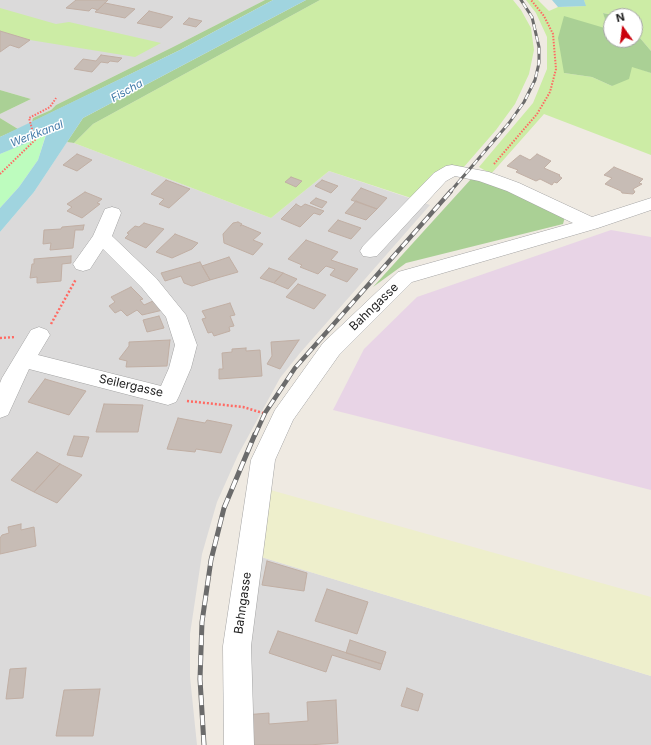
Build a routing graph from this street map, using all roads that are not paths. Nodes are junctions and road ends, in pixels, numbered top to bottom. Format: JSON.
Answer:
{"nodes":[{"id":1,"x":651,"y":204,"type":"edge"},
{"id":2,"x":112,"y":213,"type":"dead end"},
{"id":3,"x":591,"y":224,"type":"junction"},
{"id":4,"x":102,"y":237,"type":"junction"},
{"id":5,"x":370,"y":252,"type":"dead end"},
{"id":6,"x":83,"y":264,"type":"road end"},
{"id":7,"x":40,"y":335,"type":"road end"},
{"id":8,"x":24,"y":360,"type":"junction"},
{"id":9,"x":0,"y":409,"type":"edge"},
{"id":10,"x":239,"y":745,"type":"edge"}],
"edges":[{"from":1,"to":3,"type":"street","name":"Bahngasse"},
{"from":2,"to":4,"type":"street"},
{"from":3,"to":5,"type":"street"},
{"from":3,"to":10,"type":"street","name":"Bahngasse"},
{"from":4,"to":6,"type":"street"},
{"from":4,"to":8,"type":"street","name":"Seilergasse"},
{"from":7,"to":8,"type":"street"},
{"from":8,"to":9,"type":"street"}]}
